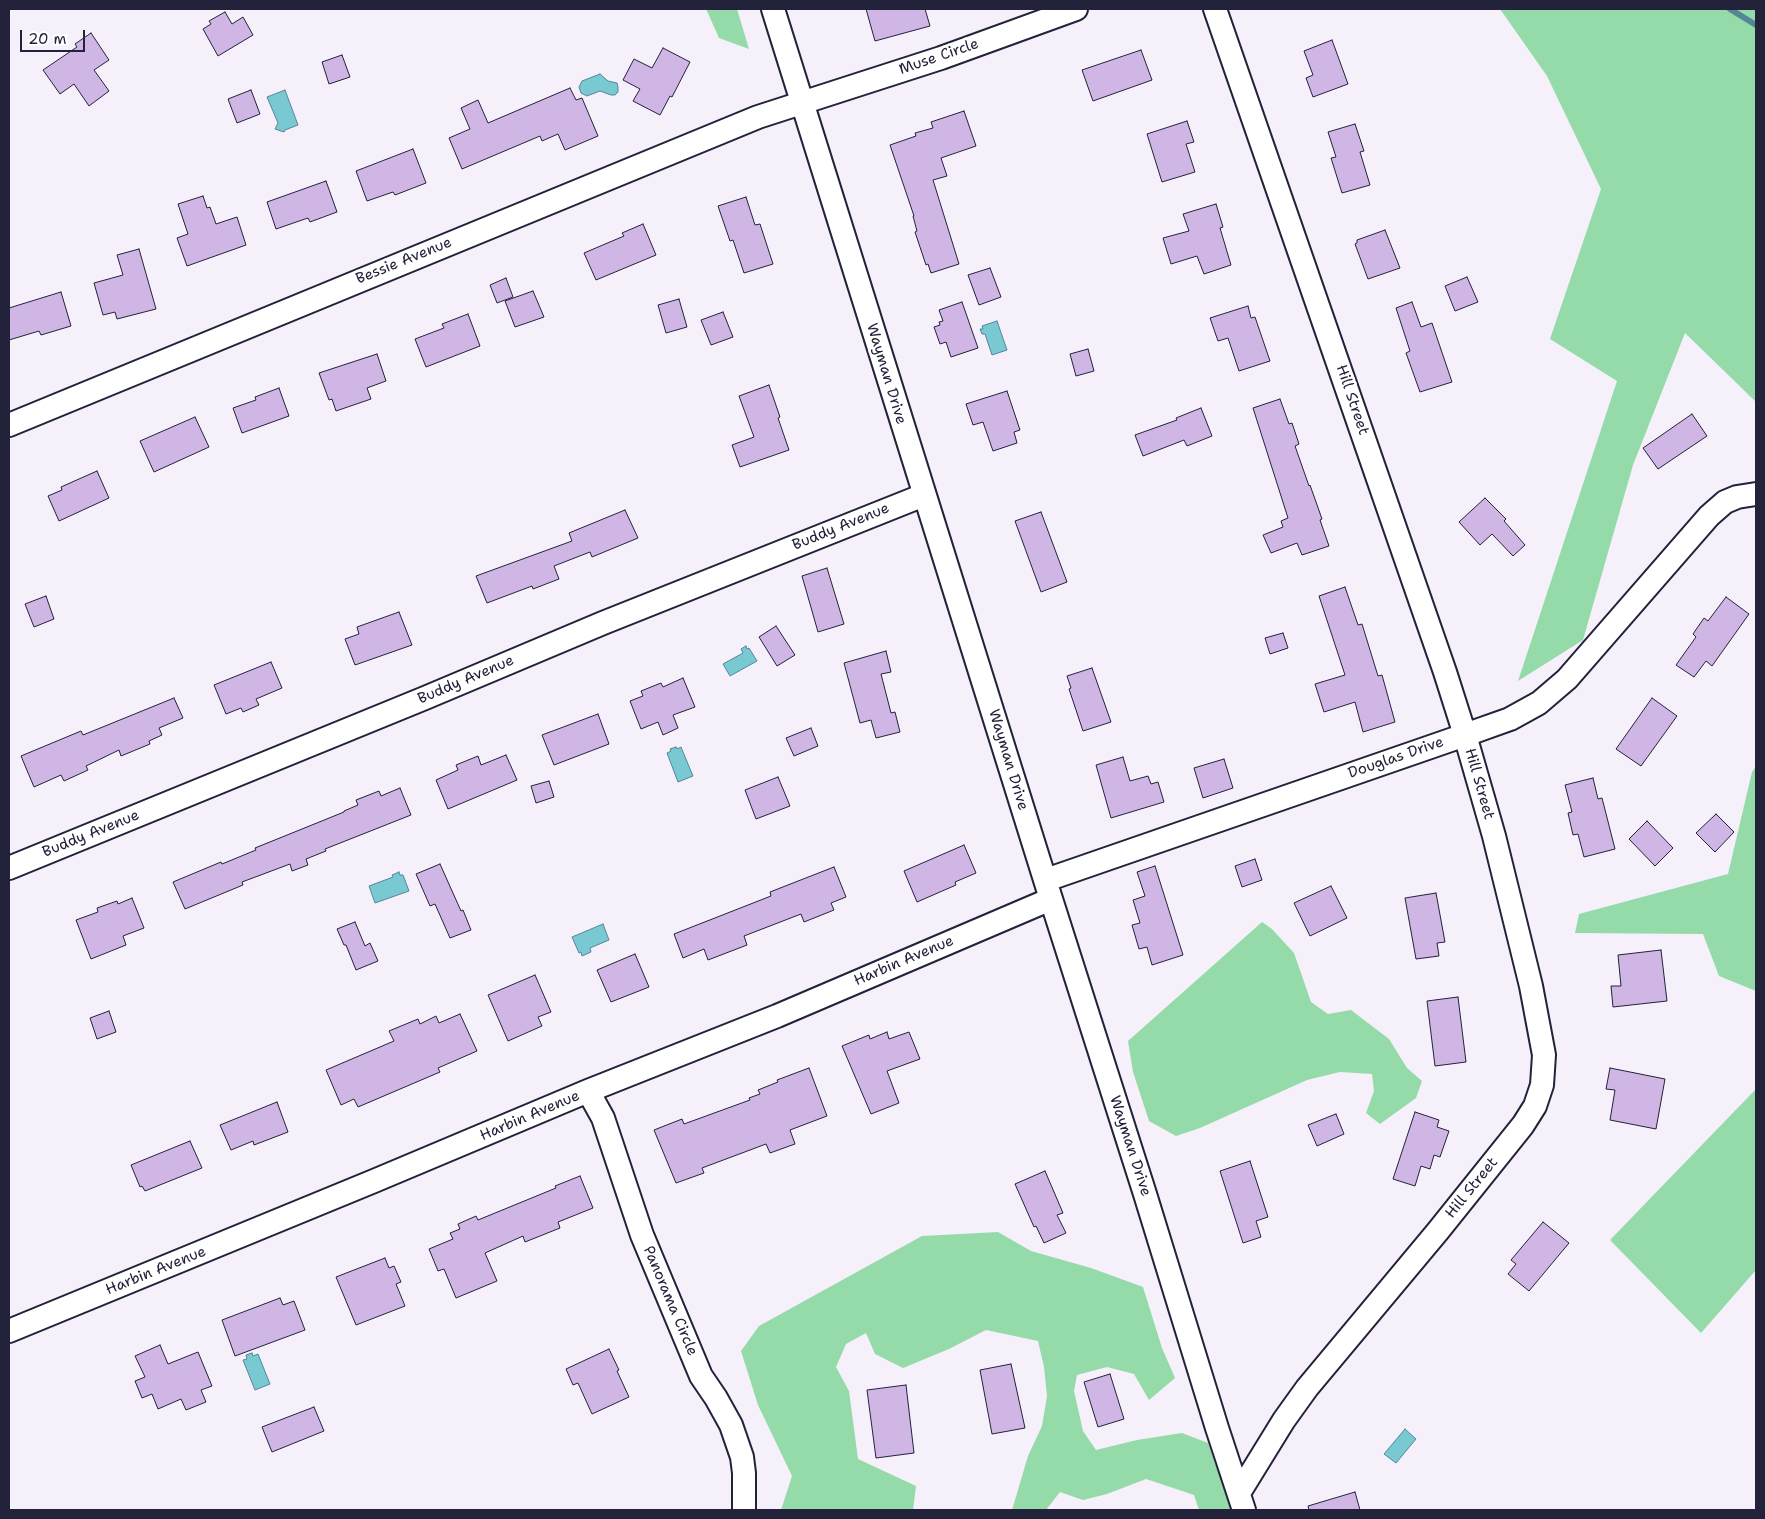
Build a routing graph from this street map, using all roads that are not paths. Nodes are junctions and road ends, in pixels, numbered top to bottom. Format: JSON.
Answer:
{"nodes":[{"id":1,"x":773,"y":9,"type":"edge"},
{"id":2,"x":1076,"y":9,"type":"edge"},
{"id":3,"x":1216,"y":9,"type":"edge"},
{"id":4,"x":802,"y":103,"type":"junction"},
{"id":5,"x":9,"y":425,"type":"edge"},
{"id":6,"x":1756,"y":494,"type":"edge"},
{"id":7,"x":924,"y":495,"type":"junction"},
{"id":8,"x":1465,"y":734,"type":"junction"},
{"id":9,"x":9,"y":868,"type":"edge"},
{"id":10,"x":1048,"y":889,"type":"junction"},
{"id":11,"x":588,"y":1091,"type":"junction"},
{"id":12,"x":9,"y":1331,"type":"edge"},
{"id":13,"x":1242,"y":1502,"type":"edge"},
{"id":14,"x":744,"y":1510,"type":"edge"}],
"edges":[{"from":1,"to":4,"type":"street","name":"Wayman Drive"},
{"from":2,"to":4,"type":"street","name":"Muse Circle"},
{"from":3,"to":8,"type":"street","name":"Hill Street"},
{"from":4,"to":5,"type":"street","name":"Bessie Avenue"},
{"from":4,"to":7,"type":"street","name":"Wayman Drive"},
{"from":6,"to":8,"type":"street","name":"Douglas Drive"},
{"from":7,"to":9,"type":"street","name":"Buddy Avenue"},
{"from":7,"to":10,"type":"street","name":"Wayman Drive"},
{"from":8,"to":10,"type":"street","name":"Douglas Drive"},
{"from":8,"to":13,"type":"street","name":"Hill Street"},
{"from":10,"to":11,"type":"street","name":"Harbin Avenue"},
{"from":10,"to":13,"type":"street","name":"Wayman Drive"},
{"from":11,"to":12,"type":"street","name":"Harbin Avenue"},
{"from":11,"to":14,"type":"street","name":"Panorama Circle"}]}
